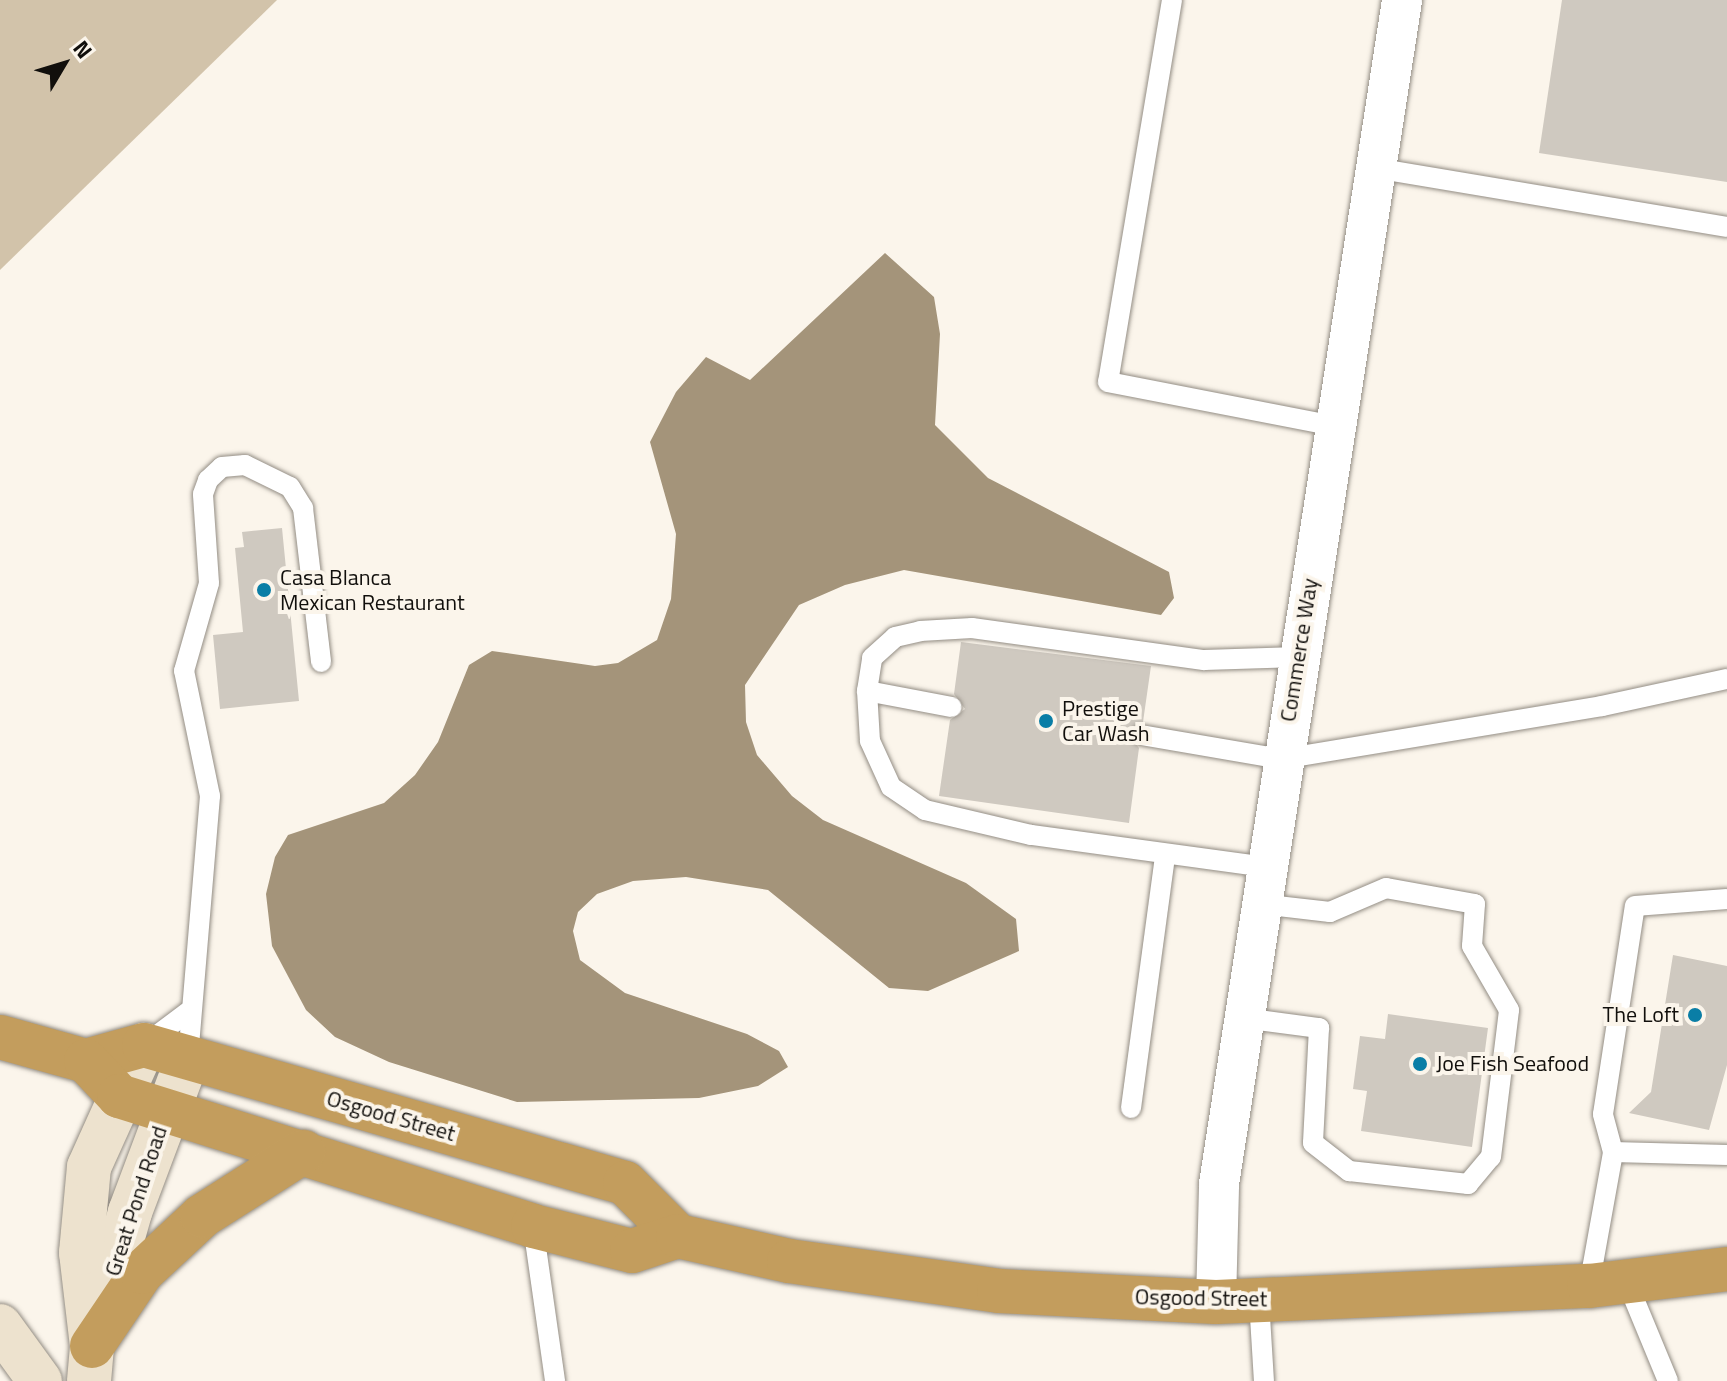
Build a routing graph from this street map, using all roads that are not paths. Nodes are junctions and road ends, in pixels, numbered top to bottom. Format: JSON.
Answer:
{"nodes":[{"id":1,"x":1172,"y":0,"type":"edge"},
{"id":2,"x":1402,"y":0,"type":"edge"},
{"id":3,"x":1375,"y":168,"type":"junction"},
{"id":4,"x":1727,"y":227,"type":"edge"},
{"id":5,"x":1334,"y":426,"type":"junction"},
{"id":6,"x":1298,"y":657,"type":"junction"},
{"id":7,"x":321,"y":662,"type":"dead end"},
{"id":8,"x":1727,"y":679,"type":"edge"},
{"id":9,"x":867,"y":691,"type":"junction"},
{"id":10,"x":952,"y":707,"type":"dead end"},
{"id":11,"x":1141,"y":735,"type":"dead end"},
{"id":12,"x":1282,"y":759,"type":"junction"},
{"id":13,"x":1165,"y":856,"type":"junction"},
{"id":14,"x":1263,"y":886,"type":"junction"},
{"id":15,"x":1727,"y":899,"type":"edge"},
{"id":16,"x":188,"y":1012,"type":"junction"},
{"id":17,"x":1243,"y":1018,"type":"junction"},
{"id":18,"x":0,"y":1037,"type":"edge"},
{"id":19,"x":144,"y":1045,"type":"junction"},
{"id":20,"x":188,"y":1058,"type":"junction"},
{"id":21,"x":86,"y":1061,"type":"junction"},
{"id":22,"x":119,"y":1096,"type":"junction"},
{"id":23,"x":1131,"y":1108,"type":"dead end"},
{"id":24,"x":166,"y":1111,"type":"junction"},
{"id":25,"x":303,"y":1152,"type":"junction"},
{"id":26,"x":1613,"y":1152,"type":"junction"},
{"id":27,"x":1727,"y":1155,"type":"edge"},
{"id":28,"x":533,"y":1226,"type":"junction"},
{"id":29,"x":678,"y":1236,"type":"junction"},
{"id":30,"x":1727,"y":1269,"type":"edge"},
{"id":31,"x":1608,"y":1284,"type":"junction"},
{"id":32,"x":1259,"y":1300,"type":"junction"},
{"id":33,"x":1216,"y":1302,"type":"junction"},
{"id":34,"x":91,"y":1364,"type":"edge"},
{"id":35,"x":555,"y":1381,"type":"edge"},
{"id":36,"x":1264,"y":1381,"type":"edge"},
{"id":37,"x":1668,"y":1381,"type":"edge"}],
"edges":[{"from":1,"to":5,"type":"lane"},
{"from":2,"to":3,"type":"street","name":"Commerce Way"},
{"from":3,"to":4,"type":"lane"},
{"from":3,"to":5,"type":"street","name":"Commerce Way"},
{"from":5,"to":6,"type":"street","name":"Commerce Way"},
{"from":6,"to":9,"type":"lane"},
{"from":6,"to":12,"type":"street","name":"Commerce Way"},
{"from":7,"to":16,"type":"lane"},
{"from":8,"to":12,"type":"lane"},
{"from":9,"to":10,"type":"lane"},
{"from":9,"to":13,"type":"lane"},
{"from":11,"to":12,"type":"lane"},
{"from":12,"to":14,"type":"street","name":"Commerce Way"},
{"from":13,"to":14,"type":"lane"},
{"from":13,"to":23,"type":"lane"},
{"from":14,"to":17,"type":"street","name":"Commerce Way"},
{"from":14,"to":17,"type":"lane"},
{"from":15,"to":26,"type":"lane"},
{"from":16,"to":19,"type":"lane"},
{"from":16,"to":20,"type":"lane"},
{"from":17,"to":33,"type":"street","name":"Commerce Way"},
{"from":18,"to":21,"type":"highway"},
{"from":19,"to":20,"type":"highway","name":"Osgood Street"},
{"from":19,"to":21,"type":"highway"},
{"from":19,"to":22,"type":"main road","name":"Great Pond Road"},
{"from":20,"to":24,"type":"main road","name":"Great Pond Road"},
{"from":20,"to":29,"type":"highway","name":"Osgood Street"},
{"from":21,"to":22,"type":"highway"},
{"from":22,"to":24,"type":"highway"},
{"from":22,"to":34,"type":"main road","name":"Great Pond Road"},
{"from":24,"to":25,"type":"highway"},
{"from":24,"to":34,"type":"main road","name":"Great Pond Road"},
{"from":25,"to":28,"type":"highway"},
{"from":25,"to":34,"type":"highway"},
{"from":26,"to":27,"type":"lane"},
{"from":26,"to":31,"type":"lane"},
{"from":28,"to":29,"type":"highway"},
{"from":28,"to":35,"type":"lane"},
{"from":29,"to":33,"type":"highway","name":"Osgood Street"},
{"from":30,"to":31,"type":"highway","name":"Osgood Street"},
{"from":31,"to":32,"type":"highway","name":"Osgood Street"},
{"from":31,"to":37,"type":"lane"},
{"from":32,"to":33,"type":"highway","name":"Osgood Street"},
{"from":32,"to":36,"type":"lane"}]}
